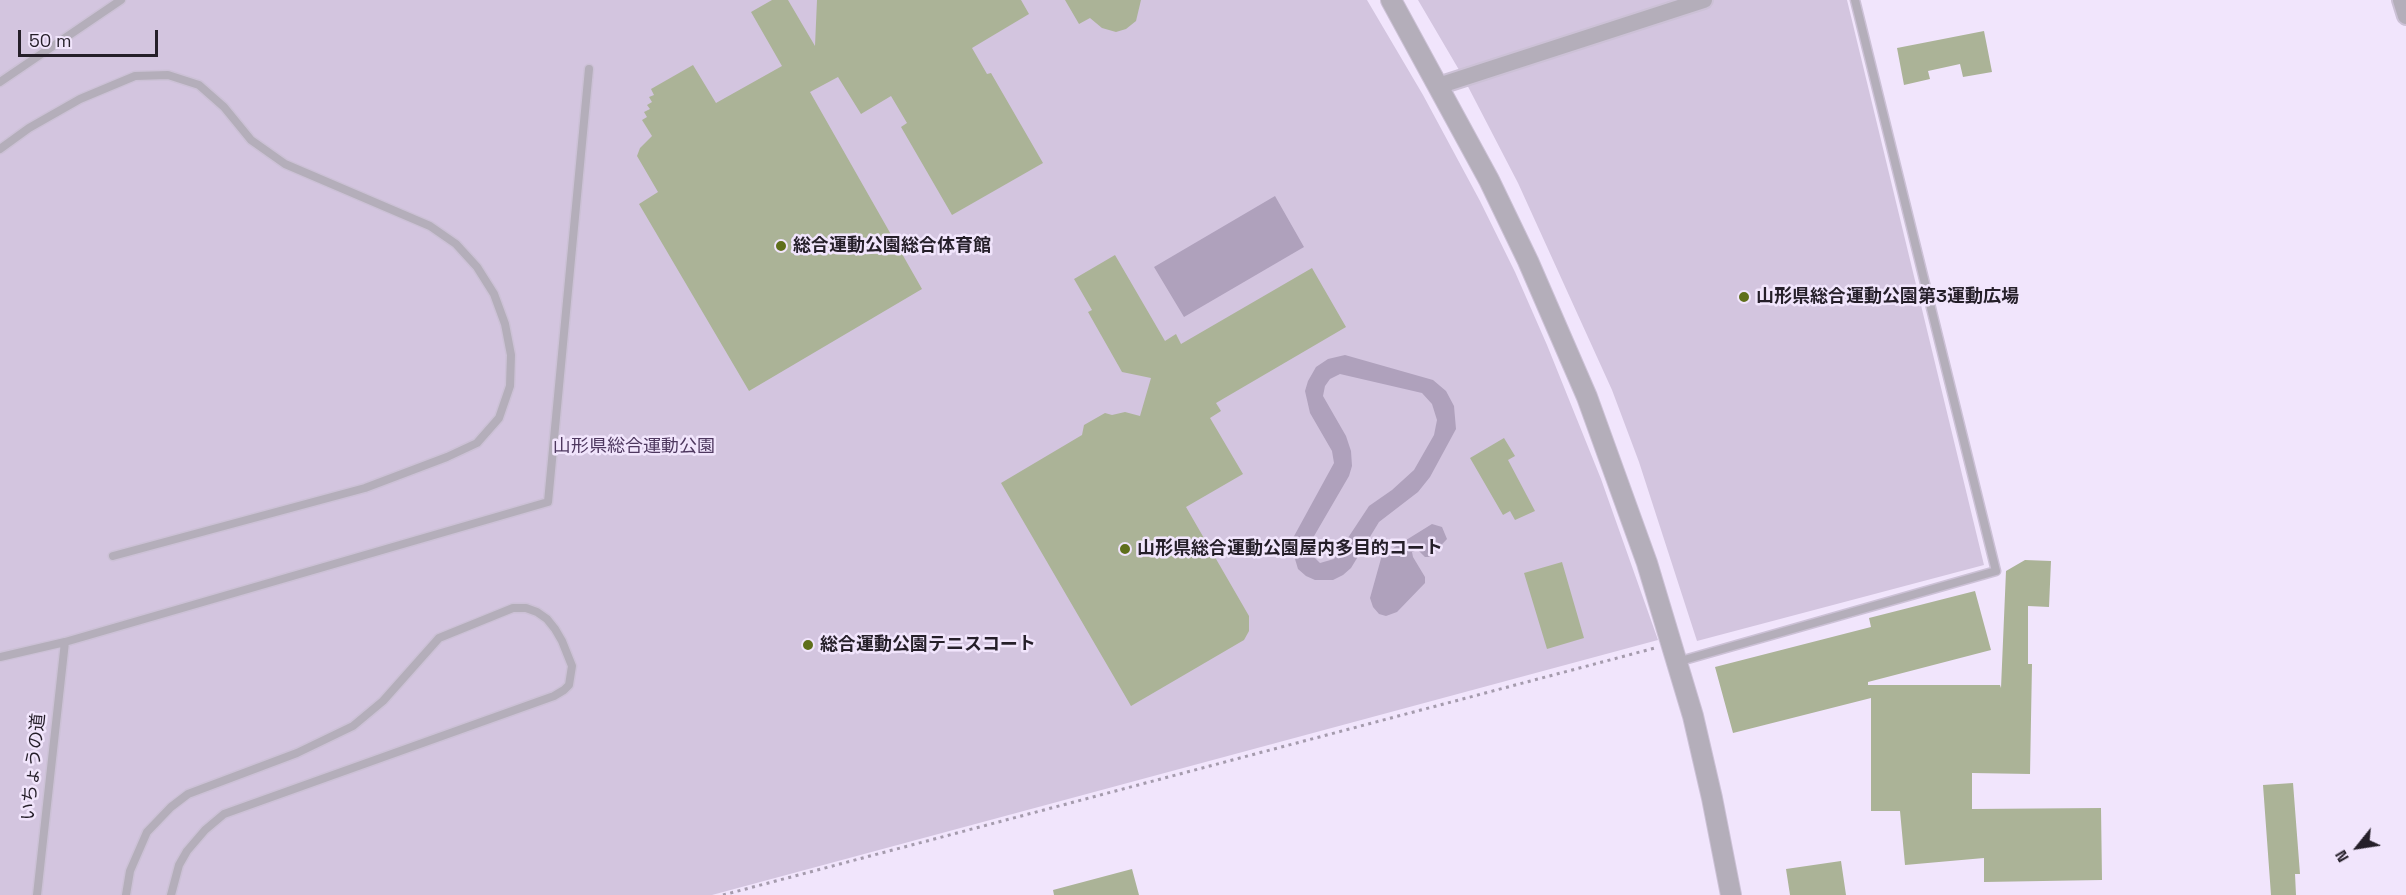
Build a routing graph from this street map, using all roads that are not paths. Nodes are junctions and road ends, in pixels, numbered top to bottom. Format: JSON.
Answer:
{"nodes":[{"id":1,"x":121,"y":0,"type":"edge"},
{"id":2,"x":1391,"y":0,"type":"edge"},
{"id":3,"x":1704,"y":0,"type":"edge"},
{"id":4,"x":1855,"y":0,"type":"edge"},
{"id":5,"x":2401,"y":0,"type":"edge"},
{"id":6,"x":2406,"y":16,"type":"edge"},
{"id":7,"x":589,"y":69,"type":"dead end"},
{"id":8,"x":0,"y":82,"type":"edge"},
{"id":9,"x":1438,"y":86,"type":"junction"},
{"id":10,"x":0,"y":149,"type":"edge"},
{"id":11,"x":113,"y":556,"type":"dead end"},
{"id":12,"x":65,"y":642,"type":"junction"},
{"id":13,"x":1674,"y":653,"type":"junction"},
{"id":14,"x":0,"y":657,"type":"edge"},
{"id":15,"x":37,"y":895,"type":"edge"},
{"id":16,"x":126,"y":895,"type":"edge"},
{"id":17,"x":171,"y":895,"type":"edge"},
{"id":18,"x":1731,"y":895,"type":"edge"}],
"edges":[{"from":1,"to":8,"type":"lane"},
{"from":2,"to":9,"type":"street"},
{"from":3,"to":9,"type":"street"},
{"from":4,"to":13,"type":"lane"},
{"from":5,"to":6,"type":"street"},
{"from":7,"to":12,"type":"lane"},
{"from":9,"to":13,"type":"street"},
{"from":10,"to":11,"type":"lane"},
{"from":12,"to":14,"type":"lane"},
{"from":12,"to":15,"type":"lane","name":"いちょうの道"},
{"from":13,"to":18,"type":"street"},
{"from":16,"to":17,"type":"lane"}]}
